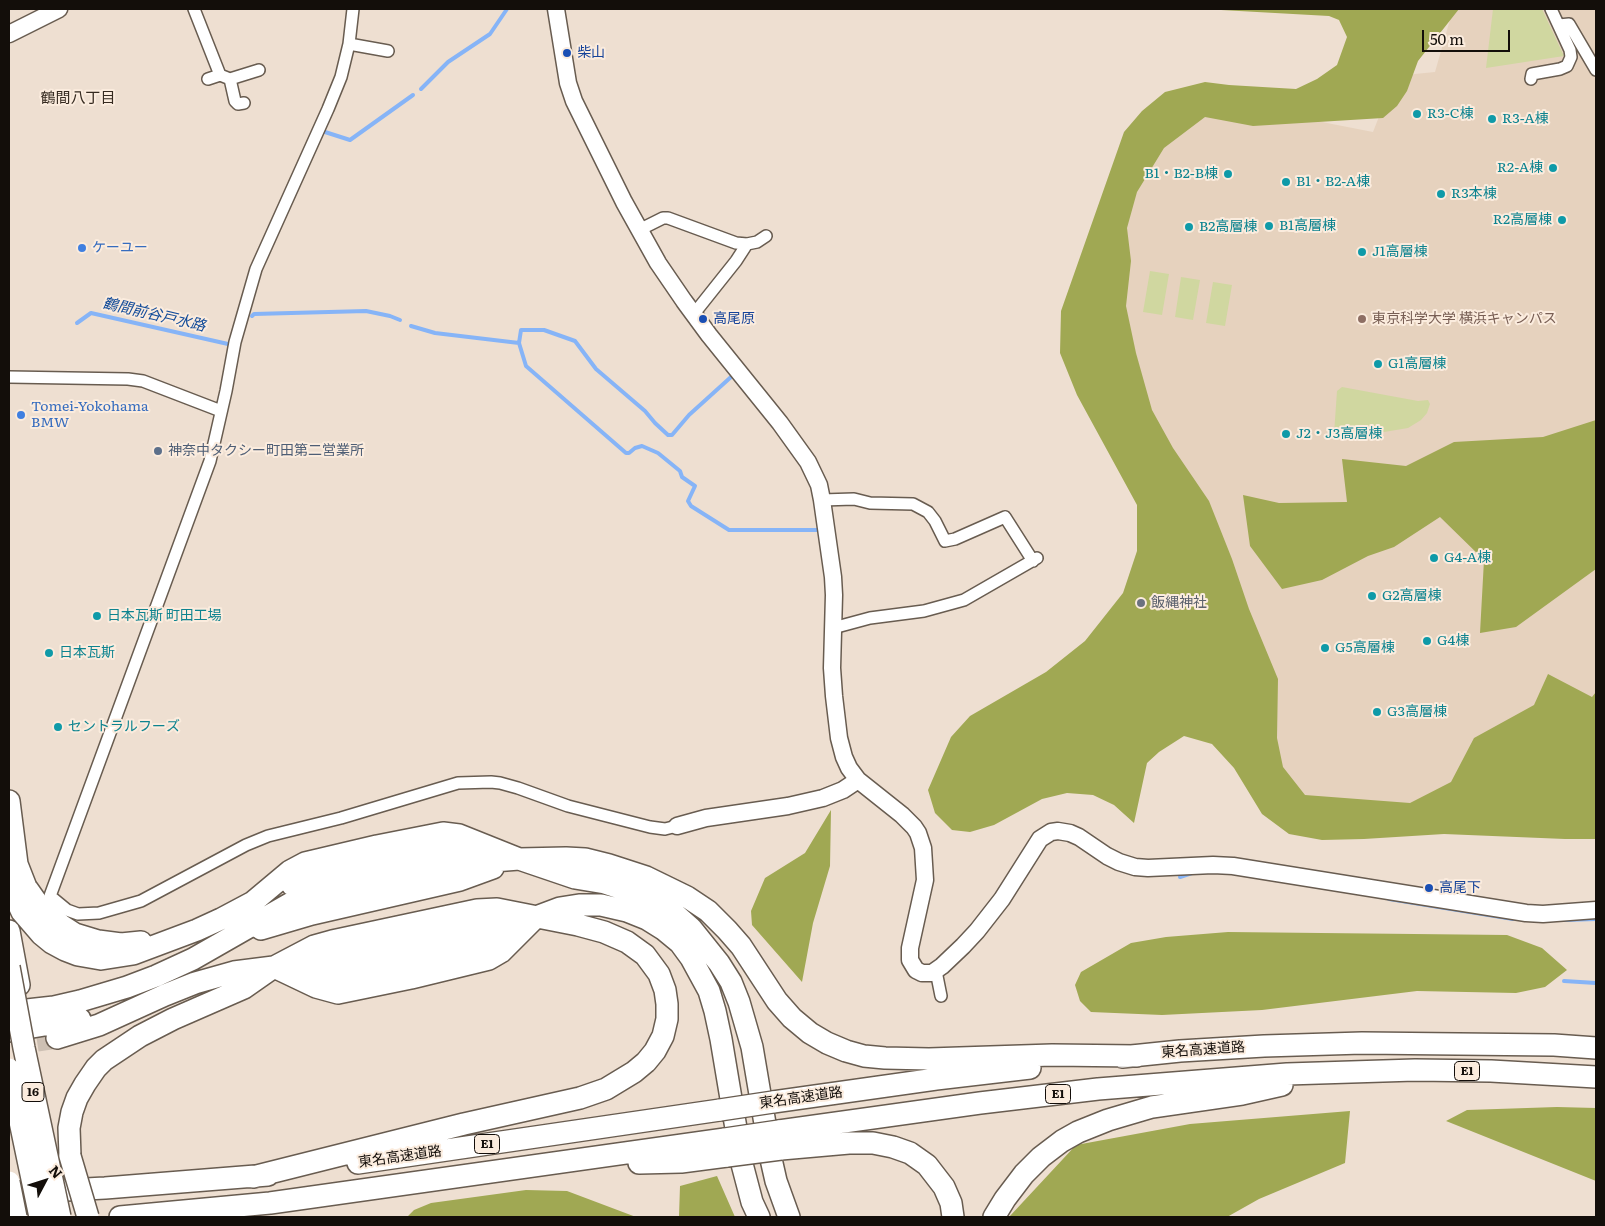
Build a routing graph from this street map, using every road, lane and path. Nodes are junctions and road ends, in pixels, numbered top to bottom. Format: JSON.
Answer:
{"nodes":[{"id":1,"x":59,"y":9,"type":"edge"},
{"id":2,"x":194,"y":9,"type":"edge"},
{"id":3,"x":353,"y":9,"type":"edge"},
{"id":4,"x":556,"y":9,"type":"edge"},
{"id":5,"x":1551,"y":9,"type":"edge"},
{"id":6,"x":1559,"y":25,"type":"junction"},
{"id":7,"x":9,"y":34,"type":"edge"},
{"id":8,"x":349,"y":44,"type":"junction"},
{"id":9,"x":388,"y":51,"type":"dead end"},
{"id":10,"x":259,"y":70,"type":"dead end"},
{"id":11,"x":1596,"y":70,"type":"edge"},
{"id":12,"x":225,"y":77,"type":"junction"},
{"id":13,"x":208,"y":79,"type":"dead end"},
{"id":14,"x":1531,"y":79,"type":"dead end"},
{"id":15,"x":244,"y":103,"type":"dead end"},
{"id":16,"x":639,"y":230,"type":"junction"},
{"id":17,"x":766,"y":236,"type":"dead end"},
{"id":18,"x":747,"y":244,"type":"junction"},
{"id":19,"x":693,"y":314,"type":"junction"},
{"id":20,"x":9,"y":377,"type":"edge"},
{"id":21,"x":221,"y":411,"type":"junction"},
{"id":22,"x":822,"y":500,"type":"junction"},
{"id":23,"x":833,"y":628,"type":"junction"},
{"id":24,"x":858,"y":780,"type":"junction"},
{"id":25,"x":9,"y":801,"type":"edge"},
{"id":26,"x":677,"y":826,"type":"joint"},
{"id":27,"x":519,"y":859,"type":"junction"},
{"id":28,"x":9,"y":884,"type":"edge"},
{"id":29,"x":295,"y":892,"type":"junction"},
{"id":30,"x":259,"y":904,"type":"junction"},
{"id":31,"x":1596,"y":910,"type":"edge"},
{"id":32,"x":536,"y":916,"type":"junction"},
{"id":33,"x":9,"y":931,"type":"edge"},
{"id":34,"x":232,"y":938,"type":"junction"},
{"id":35,"x":171,"y":939,"type":"junction"},
{"id":36,"x":707,"y":946,"type":"junction"},
{"id":37,"x":9,"y":967,"type":"edge"},
{"id":38,"x":274,"y":967,"type":"junction"},
{"id":39,"x":936,"y":971,"type":"junction"},
{"id":40,"x":165,"y":995,"type":"junction"},
{"id":41,"x":941,"y":996,"type":"dead end"},
{"id":42,"x":9,"y":1012,"type":"edge"},
{"id":43,"x":9,"y":1031,"type":"edge"},
{"id":44,"x":42,"y":1043,"type":"junction"},
{"id":45,"x":9,"y":1044,"type":"edge"},
{"id":46,"x":1596,"y":1048,"type":"edge"},
{"id":47,"x":1137,"y":1056,"type":"junction"},
{"id":48,"x":9,"y":1069,"type":"edge"},
{"id":49,"x":1338,"y":1073,"type":"junction"},
{"id":50,"x":1596,"y":1077,"type":"edge"},
{"id":51,"x":9,"y":1112,"type":"edge"},
{"id":52,"x":780,"y":1140,"type":"junction"},
{"id":53,"x":61,"y":1155,"type":"junction"},
{"id":54,"x":253,"y":1177,"type":"junction"},
{"id":55,"x":9,"y":1182,"type":"edge"},
{"id":56,"x":9,"y":1193,"type":"edge"},
{"id":57,"x":16,"y":1217,"type":"edge"},
{"id":58,"x":30,"y":1217,"type":"edge"},
{"id":59,"x":40,"y":1217,"type":"edge"},
{"id":60,"x":60,"y":1217,"type":"edge"},
{"id":61,"x":66,"y":1217,"type":"edge"},
{"id":62,"x":80,"y":1217,"type":"edge"},
{"id":63,"x":88,"y":1217,"type":"edge"},
{"id":64,"x":120,"y":1217,"type":"edge"},
{"id":65,"x":759,"y":1217,"type":"edge"},
{"id":66,"x":779,"y":1217,"type":"edge"},
{"id":67,"x":789,"y":1217,"type":"edge"},
{"id":68,"x":952,"y":1217,"type":"edge"},
{"id":69,"x":994,"y":1217,"type":"edge"}],
"edges":[{"from":1,"to":7,"type":"street"},
{"from":2,"to":12,"type":"street"},
{"from":3,"to":8,"type":"street"},
{"from":4,"to":16,"type":"street"},
{"from":5,"to":6,"type":"street"},
{"from":6,"to":11,"type":"street"},
{"from":6,"to":14,"type":"street"},
{"from":8,"to":9,"type":"street"},
{"from":8,"to":21,"type":"street"},
{"from":10,"to":12,"type":"street"},
{"from":12,"to":13,"type":"street"},
{"from":12,"to":15,"type":"street"},
{"from":16,"to":18,"type":"street"},
{"from":16,"to":19,"type":"street"},
{"from":17,"to":18,"type":"street"},
{"from":18,"to":19,"type":"street"},
{"from":19,"to":22,"type":"street"},
{"from":20,"to":21,"type":"street"},
{"from":21,"to":26,"type":"street"},
{"from":22,"to":23,"type":"street"},
{"from":22,"to":23,"type":"street"},
{"from":23,"to":24,"type":"street"},
{"from":24,"to":26,"type":"street"},
{"from":24,"to":39,"type":"street"},
{"from":25,"to":35,"type":"highway"},
{"from":27,"to":29,"type":"highway"},
{"from":27,"to":30,"type":"highway"},
{"from":27,"to":34,"type":"highway"},
{"from":27,"to":36,"type":"highway"},
{"from":27,"to":47,"type":"highway"},
{"from":28,"to":35,"type":"highway"},
{"from":29,"to":30,"type":"highway"},
{"from":29,"to":34,"type":"highway"},
{"from":30,"to":34,"type":"highway"},
{"from":30,"to":35,"type":"highway"},
{"from":31,"to":39,"type":"street"},
{"from":32,"to":38,"type":"highway"},
{"from":32,"to":38,"type":"highway"},
{"from":32,"to":54,"type":"highway"},
{"from":32,"to":65,"type":"highway"},
{"from":33,"to":44,"type":"highway","number":"16"},
{"from":34,"to":42,"type":"highway"},
{"from":36,"to":66,"type":"highway"},
{"from":36,"to":67,"type":"highway"},
{"from":37,"to":60,"type":"highway","number":"16","bridge":true},
{"from":38,"to":40,"type":"highway"},
{"from":38,"to":53,"type":"highway"},
{"from":39,"to":41,"type":"street"},
{"from":40,"to":43,"type":"highway"},
{"from":40,"to":44,"type":"highway"},
{"from":44,"to":45,"type":"highway"},
{"from":44,"to":53,"type":"highway","number":"16"},
{"from":46,"to":47,"type":"highway","name":"東名高速道路","number":"E1"},
{"from":47,"to":54,"type":"highway","name":"東名高速道路","number":"E1","bridge":true},
{"from":48,"to":59,"type":"highway","number":"16","bridge":true},
{"from":49,"to":50,"type":"highway","name":"東名高速道路","number":"E1"},
{"from":49,"to":52,"type":"highway","name":"東名高速道路","number":"E1"},
{"from":49,"to":69,"type":"highway"},
{"from":51,"to":58,"type":"highway","number":"16"},
{"from":52,"to":64,"type":"highway","name":"東名高速道路","number":"E1","bridge":true},
{"from":52,"to":68,"type":"highway"},
{"from":53,"to":61,"type":"highway","number":"16"},
{"from":53,"to":62,"type":"highway","bridge":true},
{"from":53,"to":63,"type":"highway","bridge":true},
{"from":54,"to":56,"type":"highway","name":"東名高速道路","number":"E1"},
{"from":55,"to":57,"type":"highway","bridge":true}]}
